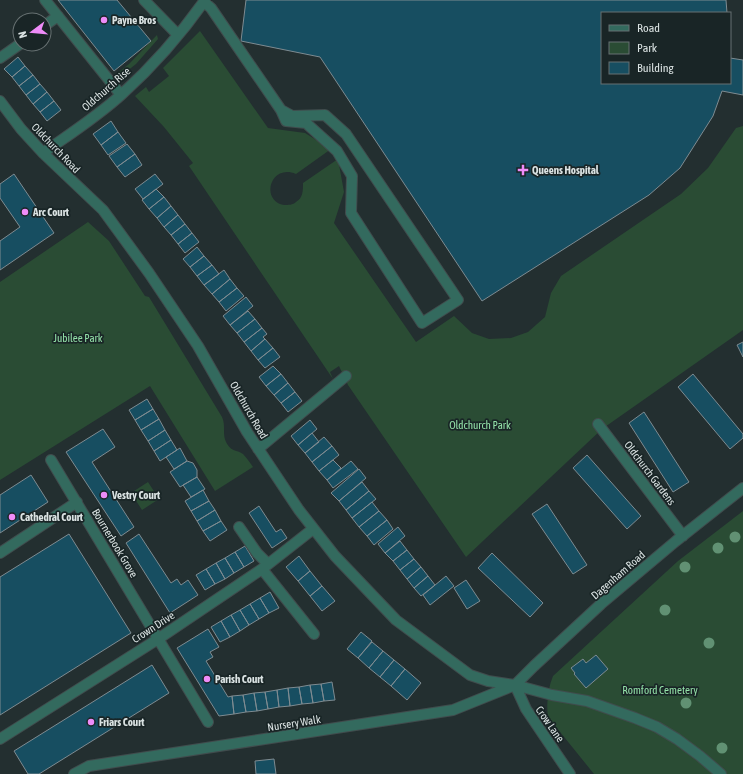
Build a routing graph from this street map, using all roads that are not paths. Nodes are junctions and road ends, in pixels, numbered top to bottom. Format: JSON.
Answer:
{"nodes":[{"id":1,"x":45,"y":0,"type":"edge"},
{"id":2,"x":144,"y":0,"type":"edge"},
{"id":3,"x":205,"y":1,"type":"edge"},
{"id":4,"x":58,"y":16,"type":"junction"},
{"id":5,"x":52,"y":20,"type":"edge"},
{"id":6,"x":178,"y":35,"type":"junction"},
{"id":7,"x":12,"y":50,"type":"edge"},
{"id":8,"x":0,"y":58,"type":"edge"},
{"id":9,"x":121,"y":95,"type":"junction"},
{"id":10,"x":0,"y":101,"type":"edge"},
{"id":11,"x":281,"y":110,"type":"junction"},
{"id":12,"x":43,"y":153,"type":"junction"},
{"id":13,"x":346,"y":376,"type":"dead end"},
{"id":14,"x":598,"y":424,"type":"dead end"},
{"id":15,"x":258,"y":449,"type":"junction"},
{"id":16,"x":51,"y":460,"type":"dead end"},
{"id":17,"x":743,"y":488,"type":"edge"},
{"id":18,"x":76,"y":502,"type":"junction"},
{"id":19,"x":239,"y":527,"type":"dead end"},
{"id":20,"x":313,"y":528,"type":"junction"},
{"id":21,"x":683,"y":536,"type":"junction"},
{"id":22,"x":0,"y":553,"type":"edge"},
{"id":23,"x":265,"y":566,"type":"junction"},
{"id":24,"x":314,"y":634,"type":"dead end"},
{"id":25,"x":158,"y":639,"type":"junction"},
{"id":26,"x":515,"y":685,"type":"junction"},
{"id":27,"x":208,"y":722,"type":"dead end"},
{"id":28,"x":0,"y":739,"type":"edge"},
{"id":29,"x":74,"y":774,"type":"edge"},
{"id":30,"x":570,"y":774,"type":"edge"},
{"id":31,"x":721,"y":774,"type":"edge"}],
"edges":[{"from":1,"to":4,"type":"street"},
{"from":2,"to":6,"type":"street"},
{"from":3,"to":6,"type":"street","name":"Oldchurch Rise"},
{"from":3,"to":11,"type":"street"},
{"from":4,"to":5,"type":"street"},
{"from":4,"to":9,"type":"street"},
{"from":6,"to":9,"type":"street","name":"Oldchurch Rise"},
{"from":7,"to":8,"type":"street"},
{"from":9,"to":12,"type":"street","name":"Oldchurch Rise"},
{"from":10,"to":12,"type":"street","name":"Oldchurch Road"},
{"from":11,"to":11,"type":"street"},
{"from":12,"to":15,"type":"street","name":"Oldchurch Road"},
{"from":13,"to":15,"type":"street"},
{"from":14,"to":21,"type":"street","name":"Oldchurch Gardens"},
{"from":15,"to":20,"type":"street","name":"Oldchurch Road"},
{"from":16,"to":18,"type":"street","name":"Bournerbook Grove"},
{"from":17,"to":21,"type":"street","name":"Dagenham Road"},
{"from":18,"to":22,"type":"street"},
{"from":18,"to":25,"type":"street","name":"Bournerbook Grove"},
{"from":19,"to":23,"type":"street"},
{"from":20,"to":23,"type":"street","name":"Crown Drive"},
{"from":20,"to":26,"type":"street","name":"Oldchurch Road"},
{"from":21,"to":26,"type":"street","name":"Dagenham Road"},
{"from":23,"to":24,"type":"street"},
{"from":23,"to":25,"type":"street","name":"Crown Drive"},
{"from":25,"to":27,"type":"street","name":"Bournerbook Grove"},
{"from":25,"to":28,"type":"street","name":"Crown Drive"},
{"from":26,"to":29,"type":"street","name":"Nursery Walk"},
{"from":26,"to":30,"type":"street","name":"Crow Lane"},
{"from":26,"to":31,"type":"street","name":"Oldchurch Road"}]}
